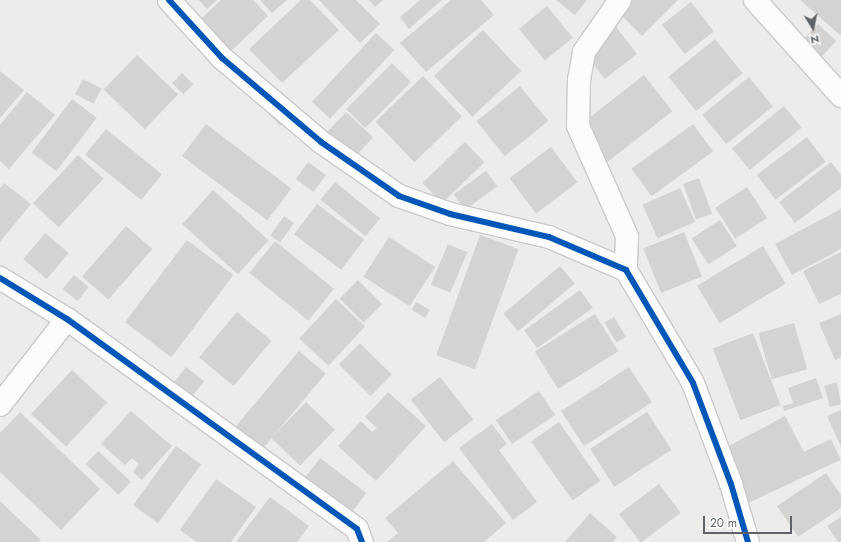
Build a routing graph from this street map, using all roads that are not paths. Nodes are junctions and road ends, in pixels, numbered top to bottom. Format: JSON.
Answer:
{"nodes":[{"id":1,"x":169,"y":0,"type":"edge"},
{"id":2,"x":620,"y":0,"type":"edge"},
{"id":3,"x":755,"y":0,"type":"edge"},
{"id":4,"x":841,"y":96,"type":"edge"},
{"id":5,"x":626,"y":270,"type":"junction"},
{"id":6,"x":0,"y":278,"type":"edge"},
{"id":7,"x":67,"y":319,"type":"junction"},
{"id":8,"x":0,"y":405,"type":"edge"},
{"id":9,"x":362,"y":542,"type":"edge"},
{"id":10,"x":748,"y":542,"type":"edge"}],
"edges":[{"from":1,"to":5,"type":"street"},
{"from":2,"to":5,"type":"street"},
{"from":3,"to":4,"type":"street"},
{"from":5,"to":10,"type":"street"},
{"from":6,"to":7,"type":"street"},
{"from":7,"to":8,"type":"street"},
{"from":7,"to":9,"type":"street"}]}
